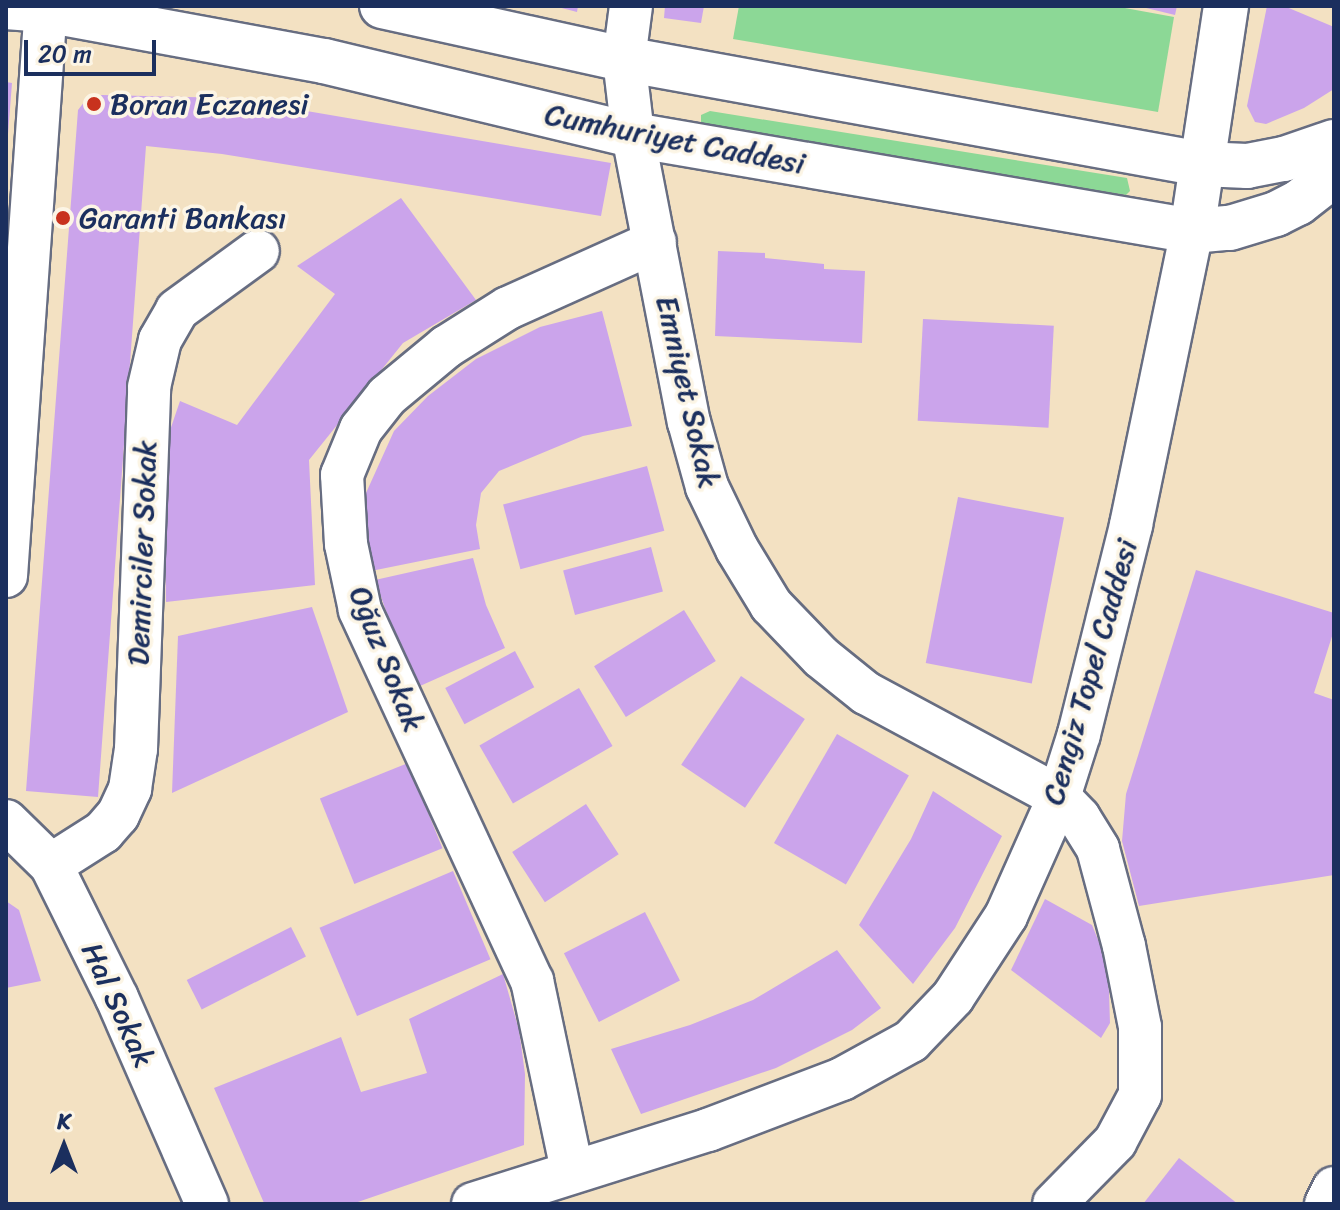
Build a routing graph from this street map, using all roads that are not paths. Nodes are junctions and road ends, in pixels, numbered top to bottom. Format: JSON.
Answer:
{"nodes":[{"id":1,"x":382,"y":6,"type":"edge"},
{"id":2,"x":631,"y":6,"type":"edge"},
{"id":3,"x":1226,"y":6,"type":"edge"},
{"id":4,"x":33,"y":8,"type":"edge"},
{"id":5,"x":624,"y":59,"type":"junction"},
{"id":6,"x":633,"y":135,"type":"junction"},
{"id":7,"x":1334,"y":142,"type":"edge"},
{"id":8,"x":1201,"y":164,"type":"junction"},
{"id":9,"x":1334,"y":175,"type":"edge"},
{"id":10,"x":18,"y":229,"type":"edge"},
{"id":11,"x":1192,"y":231,"type":"junction"},
{"id":12,"x":655,"y":242,"type":"junction"},
{"id":13,"x":258,"y":251,"type":"dead end"},
{"id":14,"x":6,"y":576,"type":"edge"},
{"id":15,"x":1059,"y":797,"type":"junction"},
{"id":16,"x":6,"y":821,"type":"edge"},
{"id":17,"x":51,"y":865,"type":"junction"},
{"id":18,"x":572,"y":1170,"type":"junction"},
{"id":19,"x":1334,"y":1188,"type":"edge"},
{"id":20,"x":207,"y":1204,"type":"edge"},
{"id":21,"x":473,"y":1204,"type":"edge"},
{"id":22,"x":1054,"y":1204,"type":"edge"},
{"id":23,"x":1326,"y":1204,"type":"edge"}],
"edges":[{"from":1,"to":5,"type":"main road"},
{"from":2,"to":5,"type":"street","name":"Emniyet Sokak"},
{"from":3,"to":8,"type":"main road"},
{"from":4,"to":6,"type":"main road","name":"Cumhuriyet Caddesi"},
{"from":4,"to":10,"type":"street"},
{"from":5,"to":6,"type":"street","name":"Emniyet Sokak"},
{"from":5,"to":8,"type":"main road"},
{"from":6,"to":11,"type":"main road","name":"Cumhuriyet Caddesi"},
{"from":6,"to":12,"type":"street","name":"Emniyet Sokak"},
{"from":7,"to":8,"type":"main road"},
{"from":8,"to":11,"type":"main road"},
{"from":9,"to":11,"type":"main road","name":"Cumhuriyet Caddesi"},
{"from":10,"to":14,"type":"street"},
{"from":11,"to":15,"type":"street","name":"Cengiz Topel Caddesi"},
{"from":12,"to":15,"type":"street","name":"Emniyet Sokak"},
{"from":12,"to":18,"type":"street","name":"Oğuz Sokak"},
{"from":13,"to":17,"type":"street","name":"Demirciler Sokak"},
{"from":15,"to":18,"type":"street","name":"Cengiz Topel Caddesi"},
{"from":15,"to":22,"type":"street"},
{"from":16,"to":17,"type":"street","name":"Hal Sokak"},
{"from":17,"to":20,"type":"street","name":"Hal Sokak"},
{"from":18,"to":21,"type":"street","name":"Cengiz Topel Caddesi"},
{"from":19,"to":23,"type":"street"}]}
